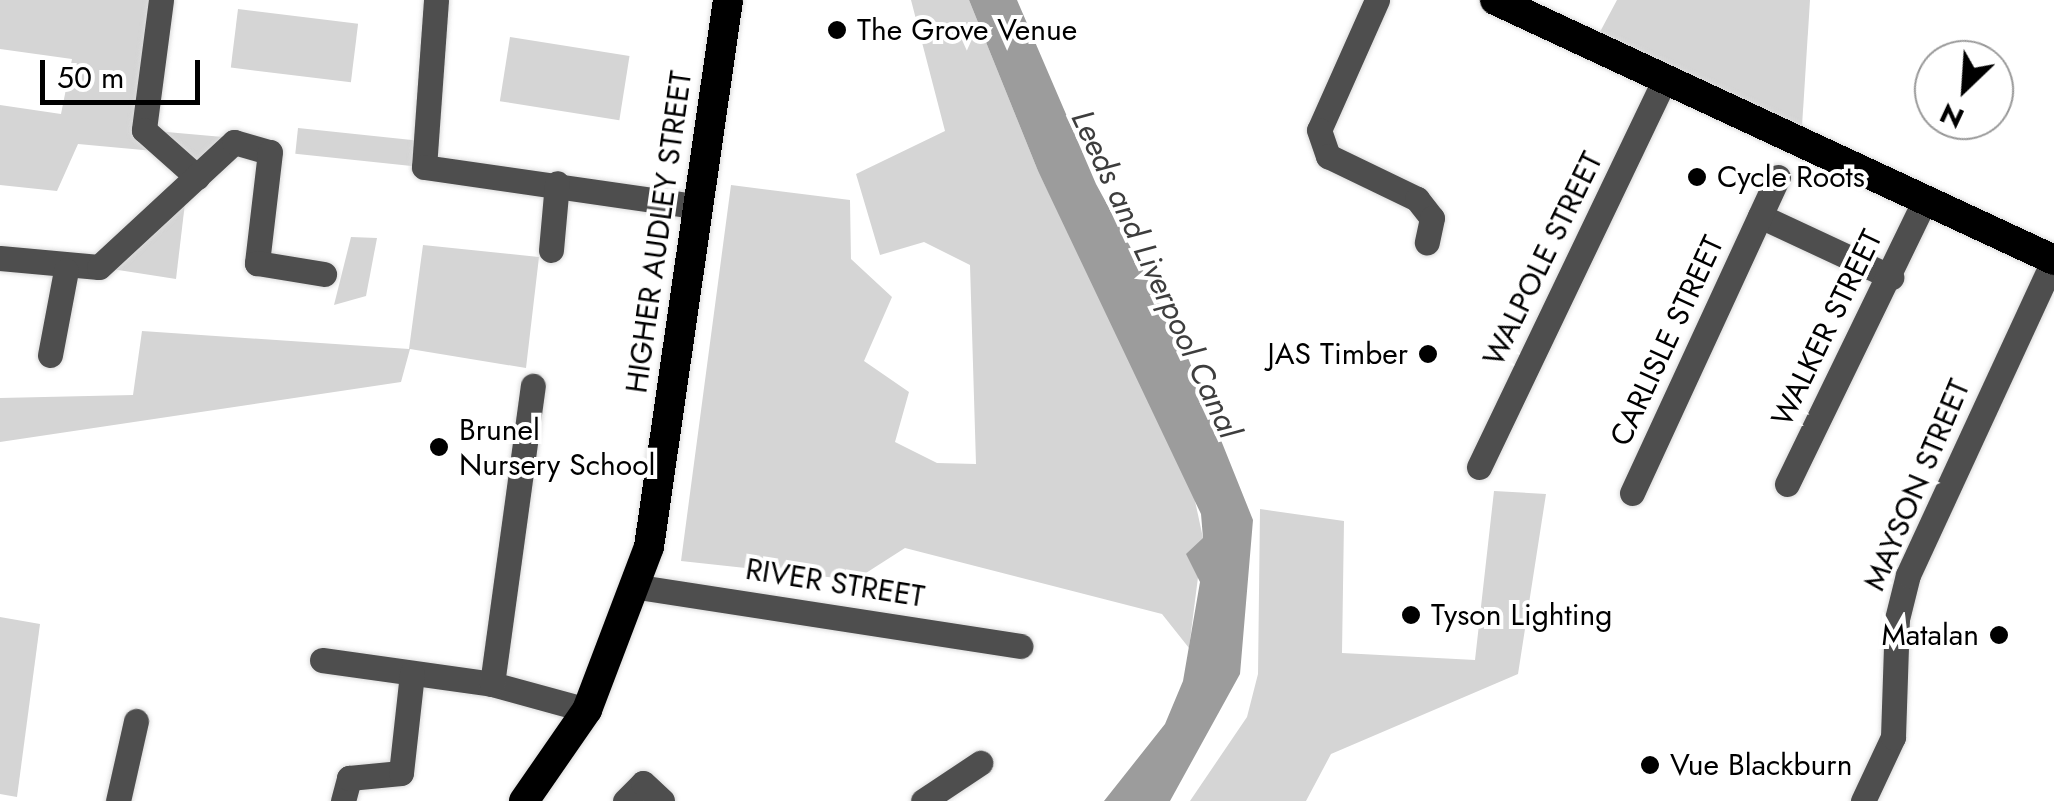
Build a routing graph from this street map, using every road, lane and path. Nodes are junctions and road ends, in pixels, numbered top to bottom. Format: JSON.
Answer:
{"nodes":[{"id":1,"x":160,"y":0,"type":"edge"},
{"id":2,"x":436,"y":0,"type":"edge"},
{"id":3,"x":728,"y":0,"type":"edge"},
{"id":4,"x":1377,"y":0,"type":"edge"},
{"id":5,"x":1495,"y":0,"type":"edge"},
{"id":6,"x":1665,"y":79,"type":"junction"},
{"id":7,"x":197,"y":177,"type":"junction"},
{"id":8,"x":1778,"y":177,"type":"dead end"},
{"id":9,"x":557,"y":183,"type":"junction"},
{"id":10,"x":1925,"y":200,"type":"junction"},
{"id":11,"x":696,"y":206,"type":"junction"},
{"id":12,"x":1760,"y":216,"type":"junction"},
{"id":13,"x":1426,"y":242,"type":"dead end"},
{"id":14,"x":551,"y":250,"type":"dead end"},
{"id":15,"x":0,"y":258,"type":"edge"},
{"id":16,"x":2054,"y":259,"type":"edge"},
{"id":17,"x":66,"y":270,"type":"junction"},
{"id":18,"x":324,"y":274,"type":"dead end"},
{"id":19,"x":1891,"y":277,"type":"junction"},
{"id":20,"x":50,"y":354,"type":"dead end"},
{"id":21,"x":533,"y":386,"type":"dead end"},
{"id":22,"x":1479,"y":467,"type":"dead end"},
{"id":23,"x":1787,"y":484,"type":"dead end"},
{"id":24,"x":1632,"y":493,"type":"dead end"},
{"id":25,"x":639,"y":586,"type":"junction"},
{"id":26,"x":1020,"y":646,"type":"dead end"},
{"id":27,"x":322,"y":660,"type":"dead end"},
{"id":28,"x":412,"y":674,"type":"junction"},
{"id":29,"x":492,"y":684,"type":"junction"},
{"id":30,"x":587,"y":710,"type":"junction"},
{"id":31,"x":136,"y":721,"type":"dead end"},
{"id":32,"x":980,"y":763,"type":"dead end"},
{"id":33,"x":118,"y":801,"type":"edge"},
{"id":34,"x":342,"y":801,"type":"edge"},
{"id":35,"x":524,"y":801,"type":"edge"},
{"id":36,"x":626,"y":801,"type":"edge"},
{"id":37,"x":662,"y":801,"type":"edge"},
{"id":38,"x":923,"y":801,"type":"edge"},
{"id":39,"x":1863,"y":801,"type":"edge"}],
"edges":[{"from":1,"to":7,"type":"street"},
{"from":2,"to":9,"type":"street"},
{"from":3,"to":11,"type":"highway","name":"HIGHER AUDLEY STREET"},
{"from":4,"to":13,"type":"street"},
{"from":5,"to":6,"type":"highway"},
{"from":6,"to":10,"type":"highway"},
{"from":6,"to":22,"type":"street","name":"WALPOLE STREET"},
{"from":7,"to":17,"type":"street"},
{"from":7,"to":18,"type":"street"},
{"from":8,"to":12,"type":"street","name":"CARLISLE STREET"},
{"from":9,"to":11,"type":"street"},
{"from":9,"to":14,"type":"street"},
{"from":10,"to":16,"type":"highway"},
{"from":10,"to":19,"type":"street","name":"WALKER STREET"},
{"from":11,"to":25,"type":"highway","name":"HIGHER AUDLEY STREET"},
{"from":12,"to":19,"type":"street","name":"CARLISLE STREET"},
{"from":12,"to":24,"type":"street","name":"CARLISLE STREET"},
{"from":15,"to":17,"type":"street"},
{"from":16,"to":39,"type":"street","name":"MAYSON STREET"},
{"from":17,"to":20,"type":"street"},
{"from":19,"to":23,"type":"street","name":"WALKER STREET"},
{"from":21,"to":29,"type":"street"},
{"from":25,"to":26,"type":"street","name":"RIVER STREET"},
{"from":25,"to":30,"type":"highway","name":"HIGHER AUDLEY STREET"},
{"from":27,"to":28,"type":"street"},
{"from":28,"to":29,"type":"street"},
{"from":28,"to":34,"type":"street"},
{"from":29,"to":30,"type":"street"},
{"from":30,"to":35,"type":"highway","name":"HIGHER AUDLEY STREET"},
{"from":31,"to":33,"type":"street"},
{"from":32,"to":38,"type":"street"},
{"from":36,"to":37,"type":"street"}]}
